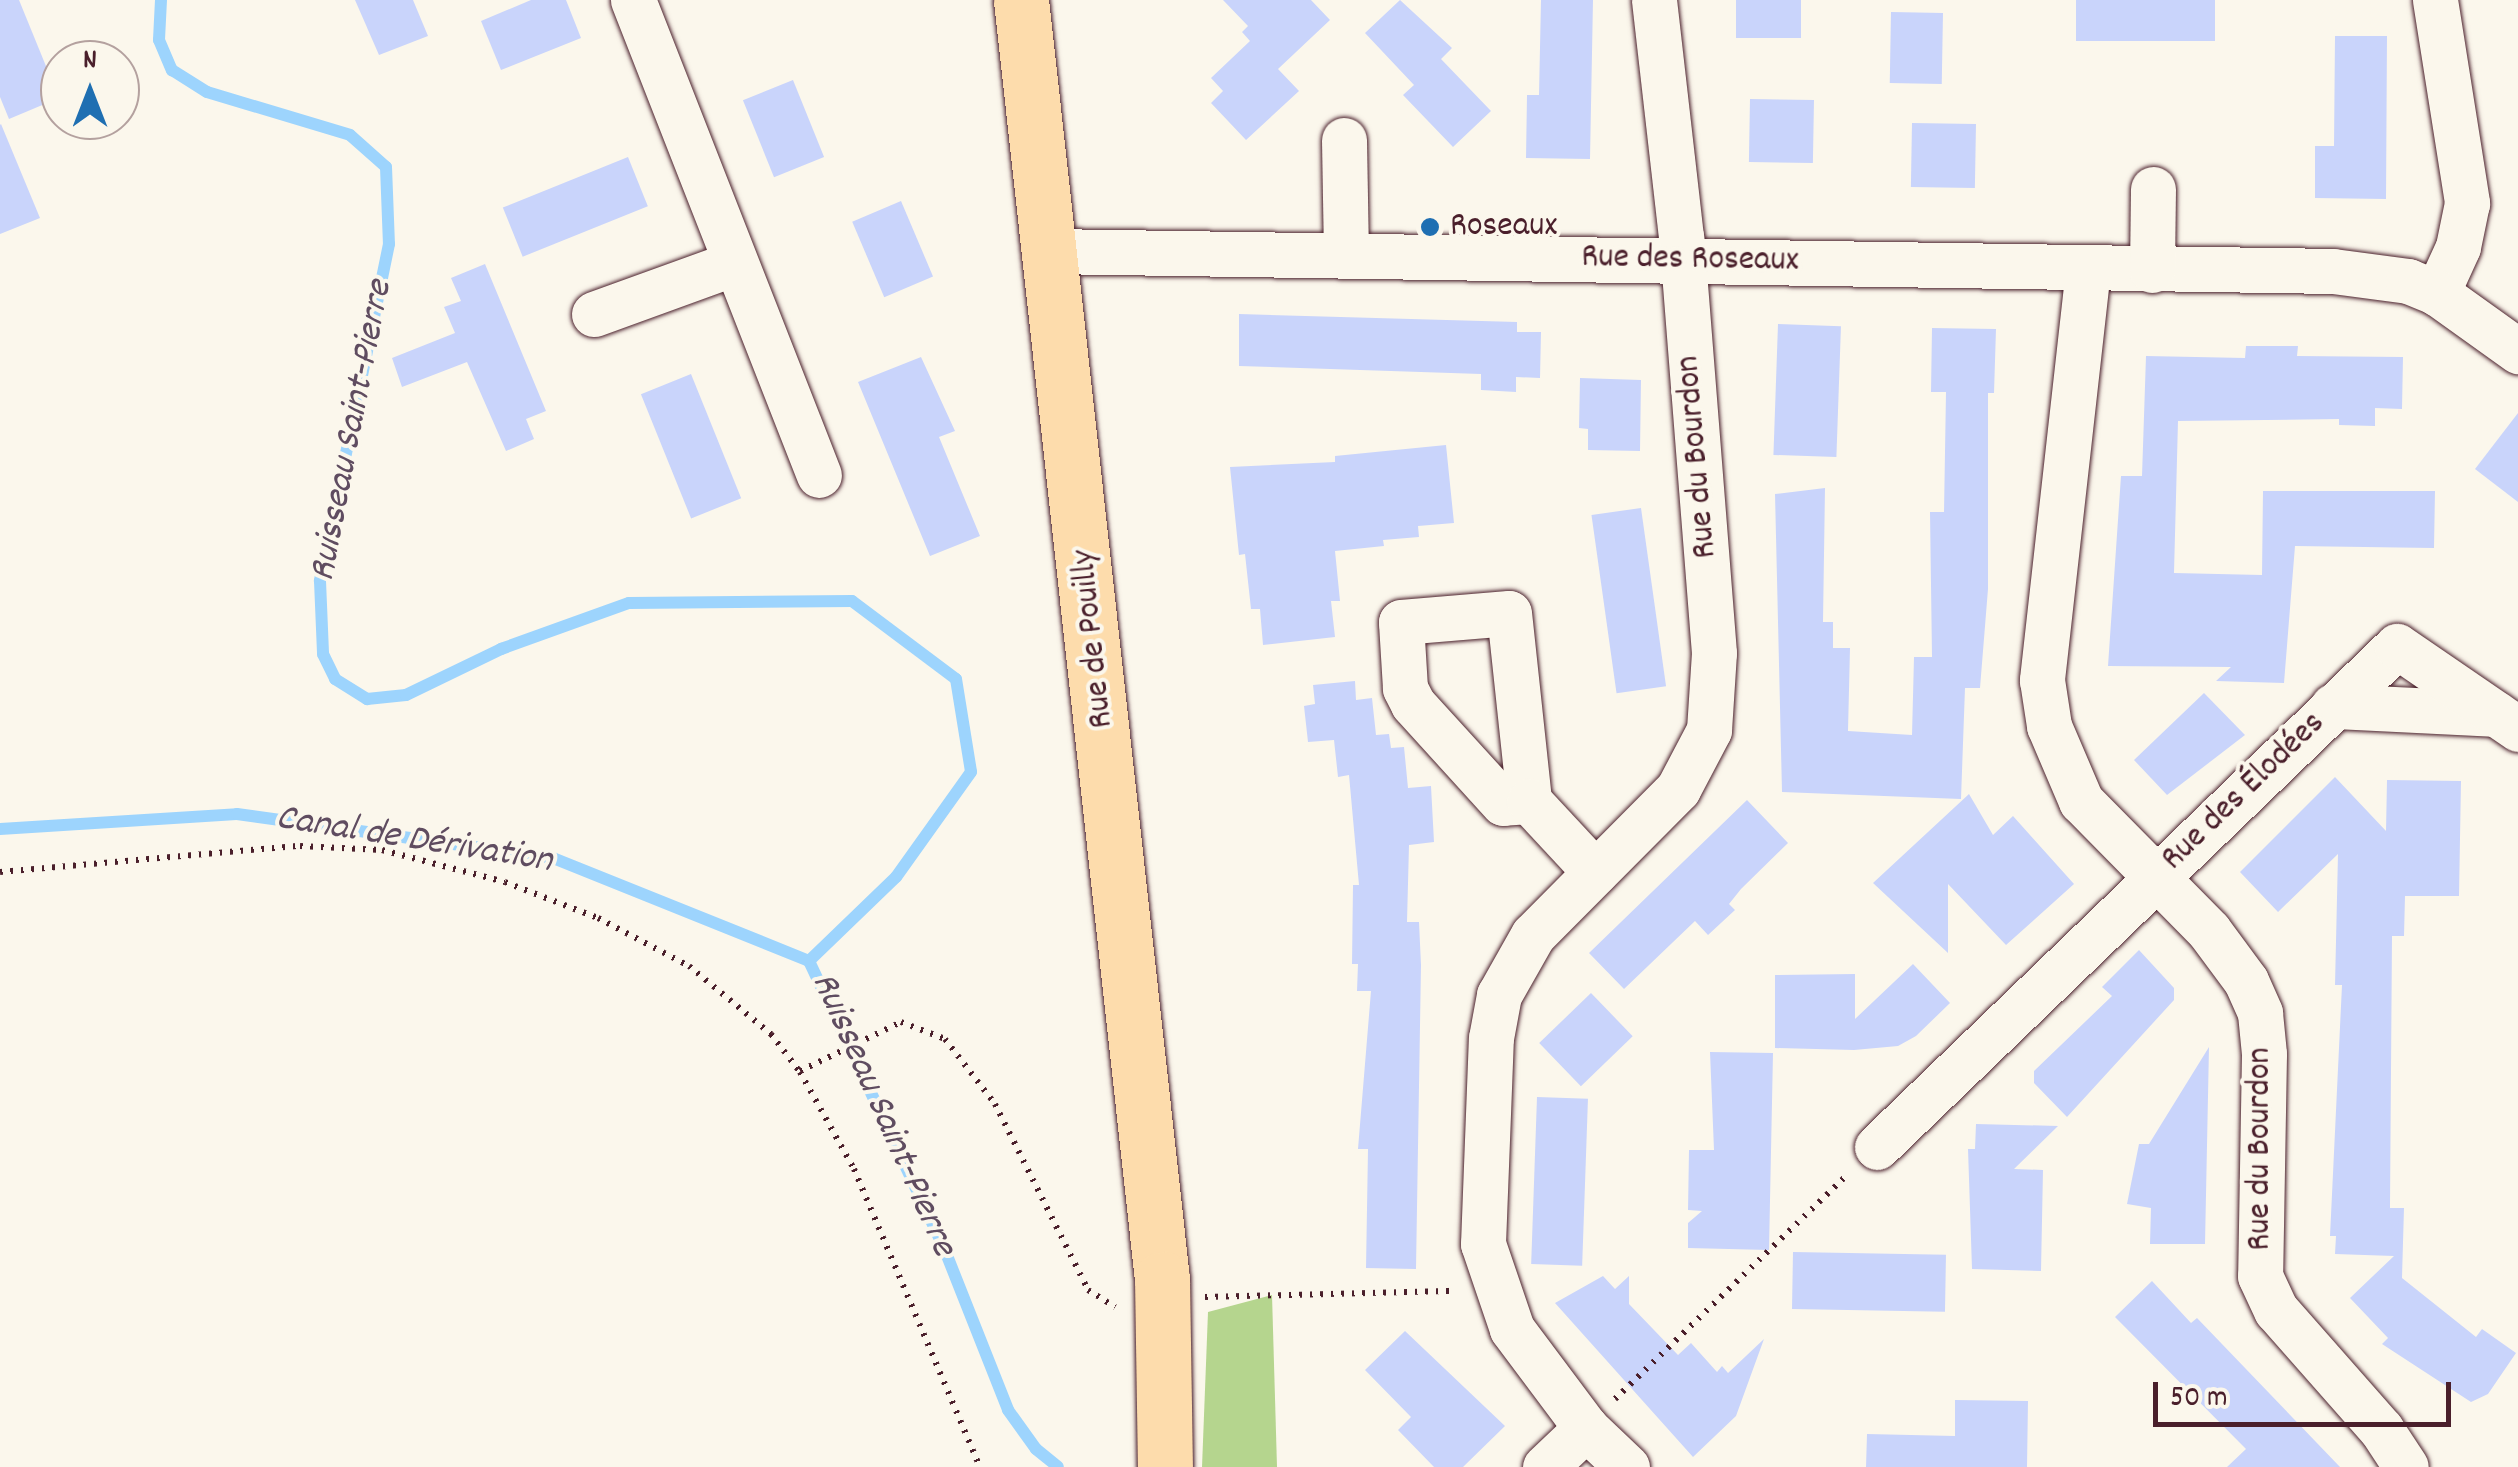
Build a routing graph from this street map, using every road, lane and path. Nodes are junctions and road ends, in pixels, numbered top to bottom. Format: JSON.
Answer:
{"nodes":[{"id":1,"x":633,"y":0,"type":"edge"},
{"id":2,"x":1021,"y":0,"type":"edge"},
{"id":3,"x":1654,"y":0,"type":"edge"},
{"id":4,"x":2436,"y":0,"type":"edge"},
{"id":5,"x":1344,"y":140,"type":"dead end"},
{"id":6,"x":2153,"y":189,"type":"dead end"},
{"id":7,"x":1048,"y":252,"type":"junction"},
{"id":8,"x":1346,"y":255,"type":"junction"},
{"id":9,"x":1683,"y":259,"type":"junction"},
{"id":10,"x":736,"y":263,"type":"junction"},
{"id":11,"x":2088,"y":269,"type":"junction"},
{"id":12,"x":2152,"y":270,"type":"junction"},
{"id":13,"x":2437,"y":293,"type":"junction"},
{"id":14,"x":594,"y":314,"type":"dead end"},
{"id":15,"x":2518,"y":351,"type":"edge"},
{"id":16,"x":819,"y":475,"type":"dead end"},
{"id":17,"x":2333,"y":706,"type":"junction"},
{"id":18,"x":2508,"y":722,"type":"edge"},
{"id":19,"x":1529,"y":801,"type":"dead end"},
{"id":20,"x":0,"y":872,"type":"edge"},
{"id":21,"x":1596,"y":872,"type":"junction"},
{"id":22,"x":2154,"y":878,"type":"junction"},
{"id":23,"x":800,"y":1072,"type":"junction"},
{"id":24,"x":1877,"y":1146,"type":"joint"},
{"id":25,"x":1493,"y":1284,"type":"junction"},
{"id":26,"x":1162,"y":1292,"type":"junction"},
{"id":27,"x":1586,"y":1428,"type":"junction"},
{"id":28,"x":1165,"y":1465,"type":"edge"},
{"id":29,"x":980,"y":1467,"type":"edge"},
{"id":30,"x":1545,"y":1467,"type":"edge"},
{"id":31,"x":1627,"y":1467,"type":"edge"},
{"id":32,"x":2406,"y":1467,"type":"edge"}],
"edges":[{"from":1,"to":10,"type":"street"},
{"from":2,"to":7,"type":"main road","name":"Rue de Pouilly"},
{"from":3,"to":9,"type":"street","name":"Rue du Bourdon"},
{"from":4,"to":13,"type":"street"},
{"from":5,"to":8,"type":"street"},
{"from":6,"to":12,"type":"street"},
{"from":7,"to":8,"type":"street","name":"Rue des Roseaux"},
{"from":7,"to":26,"type":"main road","name":"Rue de Pouilly"},
{"from":8,"to":9,"type":"street","name":"Rue des Roseaux"},
{"from":9,"to":11,"type":"street","name":"Rue des Roseaux"},
{"from":9,"to":21,"type":"street","name":"Rue du Bourdon"},
{"from":10,"to":14,"type":"street"},
{"from":10,"to":16,"type":"street"},
{"from":11,"to":12,"type":"street","name":"Rue des Roseaux"},
{"from":11,"to":22,"type":"street","name":"Rue du Bourdon"},
{"from":12,"to":13,"type":"street","name":"Rue des Roseaux"},
{"from":13,"to":15,"type":"street","name":"Rue des Roseaux"},
{"from":17,"to":18,"type":"street","name":"Rue des Élodées"},
{"from":17,"to":18,"type":"street","name":"Rue des Élodées"},
{"from":17,"to":22,"type":"street","name":"Rue des Élodées"},
{"from":19,"to":21,"type":"street"},
{"from":20,"to":23,"type":"path"},
{"from":21,"to":25,"type":"street","name":"Rue du Bourdon"},
{"from":22,"to":24,"type":"street"},
{"from":22,"to":32,"type":"street","name":"Rue du Bourdon"},
{"from":23,"to":26,"type":"path"},
{"from":23,"to":29,"type":"path"},
{"from":24,"to":27,"type":"path"},
{"from":25,"to":26,"type":"path"},
{"from":25,"to":27,"type":"street","name":"Rue du Bourdon"},
{"from":26,"to":28,"type":"main road","name":"Rue de Pouilly"},
{"from":27,"to":30,"type":"street"},
{"from":27,"to":31,"type":"street","name":"Rue du Bourdon"}]}
